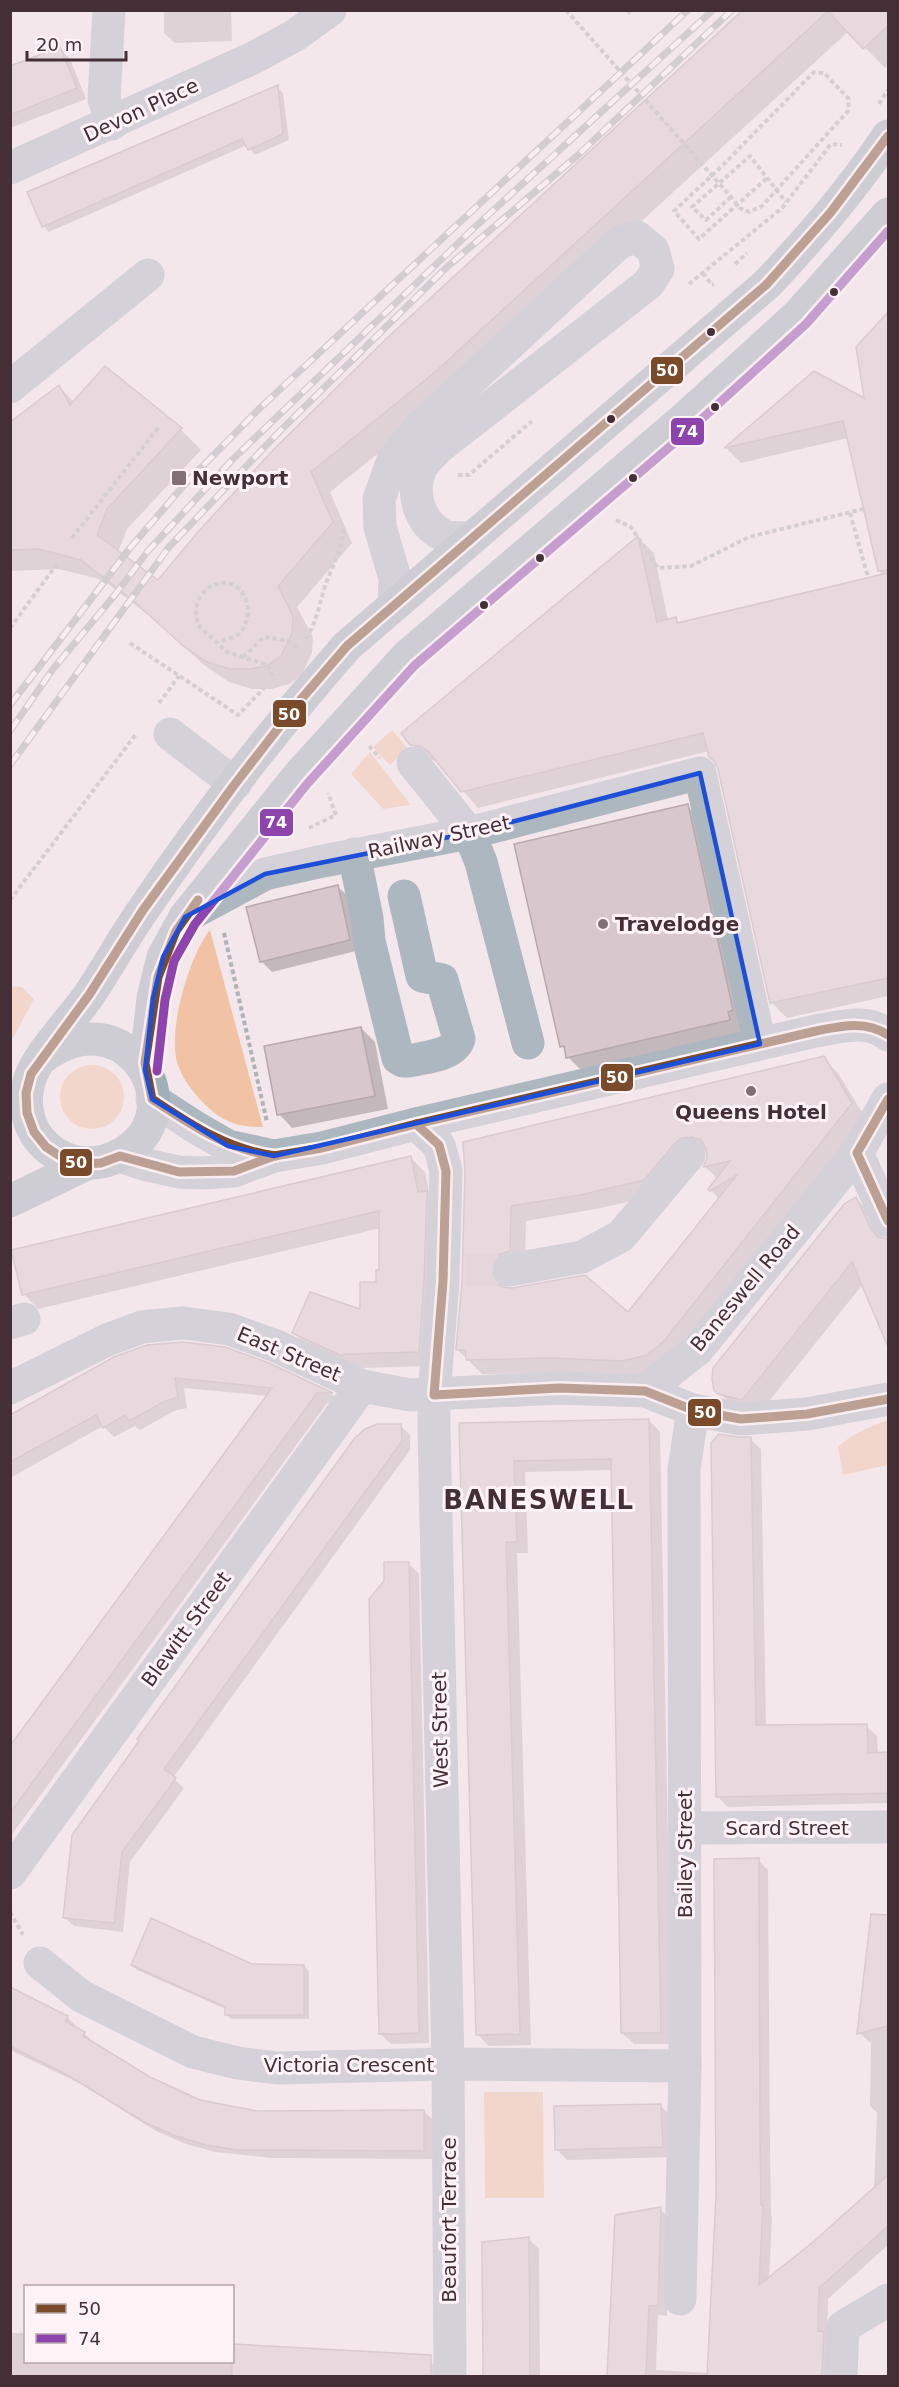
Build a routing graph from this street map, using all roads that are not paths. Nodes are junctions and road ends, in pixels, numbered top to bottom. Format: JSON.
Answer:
{"nodes":[{"id":1,"x":109,"y":10,"type":"edge"},
{"id":2,"x":330,"y":10,"type":"edge"},
{"id":3,"x":112,"y":124,"type":"junction"},
{"id":4,"x":888,"y":136,"type":"edge"},
{"id":5,"x":10,"y":168,"type":"edge"},
{"id":6,"x":884,"y":221,"type":"edge"},
{"id":7,"x":148,"y":275,"type":"dead end"},
{"id":8,"x":10,"y":387,"type":"edge"},
{"id":9,"x":471,"y":538,"type":"junction"},
{"id":10,"x":394,"y":605,"type":"junction"},
{"id":11,"x":156,"y":723,"type":"road end"},
{"id":12,"x":413,"y":763,"type":"dead end"},
{"id":13,"x":235,"y":784,"type":"junction"},
{"id":14,"x":469,"y":832,"type":"junction"},
{"id":15,"x":354,"y":855,"type":"junction"},
{"id":16,"x":404,"y":896,"type":"dead end"},
{"id":17,"x":185,"y":917,"type":"junction"},
{"id":18,"x":888,"y":1034,"type":"edge"},
{"id":19,"x":528,"y":1043,"type":"dead end"},
{"id":20,"x":760,"y":1044,"type":"junction"},
{"id":21,"x":42,"y":1058,"type":"junction"},
{"id":22,"x":148,"y":1084,"type":"junction"},
{"id":23,"x":26,"y":1093,"type":"junction"},
{"id":24,"x":888,"y":1099,"type":"edge"},
{"id":25,"x":10,"y":1122,"type":"edge"},
{"id":26,"x":416,"y":1124,"type":"junction"},
{"id":27,"x":272,"y":1144,"type":"junction"},
{"id":28,"x":857,"y":1153,"type":"junction"},
{"id":29,"x":689,"y":1155,"type":"dead end"},
{"id":30,"x":105,"y":1160,"type":"junction"},
{"id":31,"x":10,"y":1201,"type":"edge"},
{"id":32,"x":888,"y":1221,"type":"edge"},
{"id":33,"x":509,"y":1270,"type":"tunnel mouth"},
{"id":34,"x":362,"y":1386,"type":"junction"},
{"id":35,"x":10,"y":1388,"type":"edge"},
{"id":36,"x":645,"y":1391,"type":"junction"},
{"id":37,"x":434,"y":1395,"type":"junction"},
{"id":38,"x":888,"y":1399,"type":"edge"},
{"id":39,"x":693,"y":1410,"type":"junction"},
{"id":40,"x":884,"y":1827,"type":"edge"},
{"id":41,"x":685,"y":1828,"type":"junction"},
{"id":42,"x":10,"y":1873,"type":"edge"},
{"id":43,"x":40,"y":1964,"type":"dead end"},
{"id":44,"x":448,"y":2064,"type":"junction"},
{"id":45,"x":685,"y":2066,"type":"junction"},
{"id":46,"x":681,"y":2299,"type":"dead end"},
{"id":47,"x":888,"y":2300,"type":"edge"},
{"id":48,"x":450,"y":2376,"type":"edge"},
{"id":49,"x":841,"y":2376,"type":"edge"}],
"edges":[{"from":1,"to":3,"type":"street"},
{"from":2,"to":3,"type":"street","name":"Devon Place"},
{"from":3,"to":5,"type":"street","name":"Devon Place"},
{"from":4,"to":9,"type":"main road"},
{"from":6,"to":17,"type":"main road"},
{"from":7,"to":8,"type":"street"},
{"from":9,"to":10,"type":"main road"},
{"from":9,"to":10,"type":"street"},
{"from":10,"to":13,"type":"main road"},
{"from":11,"to":13,"type":"street"},
{"from":12,"to":14,"type":"street"},
{"from":13,"to":21,"type":"main road"},
{"from":14,"to":15,"type":"street","name":"Railway Street"},
{"from":14,"to":19,"type":"street"},
{"from":14,"to":20,"type":"street","name":"Railway Street"},
{"from":15,"to":16,"type":"street"},
{"from":15,"to":17,"type":"street","name":"Railway Street"},
{"from":17,"to":22,"type":"main road"},
{"from":18,"to":20,"type":"street"},
{"from":20,"to":26,"type":"street"},
{"from":21,"to":22,"type":"main road"},
{"from":21,"to":23,"type":"main road"},
{"from":22,"to":27,"type":"street"},
{"from":22,"to":30,"type":"main road"},
{"from":23,"to":25,"type":"main road"},
{"from":23,"to":30,"type":"main road"},
{"from":24,"to":28,"type":"street","name":"Baneswell Road"},
{"from":26,"to":27,"type":"street"},
{"from":26,"to":37,"type":"street","name":"West Street"},
{"from":27,"to":30,"type":"street"},
{"from":28,"to":32,"type":"street"},
{"from":28,"to":36,"type":"street","name":"Baneswell Road"},
{"from":29,"to":33,"type":"street"},
{"from":30,"to":31,"type":"main road"},
{"from":34,"to":35,"type":"street","name":"East Street"},
{"from":34,"to":37,"type":"street","name":"East Street"},
{"from":34,"to":42,"type":"street","name":"Blewitt Street"},
{"from":36,"to":37,"type":"street"},
{"from":36,"to":39,"type":"street"},
{"from":37,"to":44,"type":"street","name":"West Street"},
{"from":38,"to":39,"type":"street"},
{"from":39,"to":41,"type":"street","name":"Bailey Street"},
{"from":40,"to":41,"type":"street","name":"Scard Street"},
{"from":41,"to":45,"type":"street","name":"Bailey Street"},
{"from":43,"to":44,"type":"street","name":"Victoria Crescent"},
{"from":44,"to":45,"type":"street","name":"Victoria Crescent"},
{"from":44,"to":48,"type":"street","name":"Beaufort Terrace"},
{"from":45,"to":46,"type":"street","name":"Bailey Street"},
{"from":47,"to":49,"type":"street"}]}
